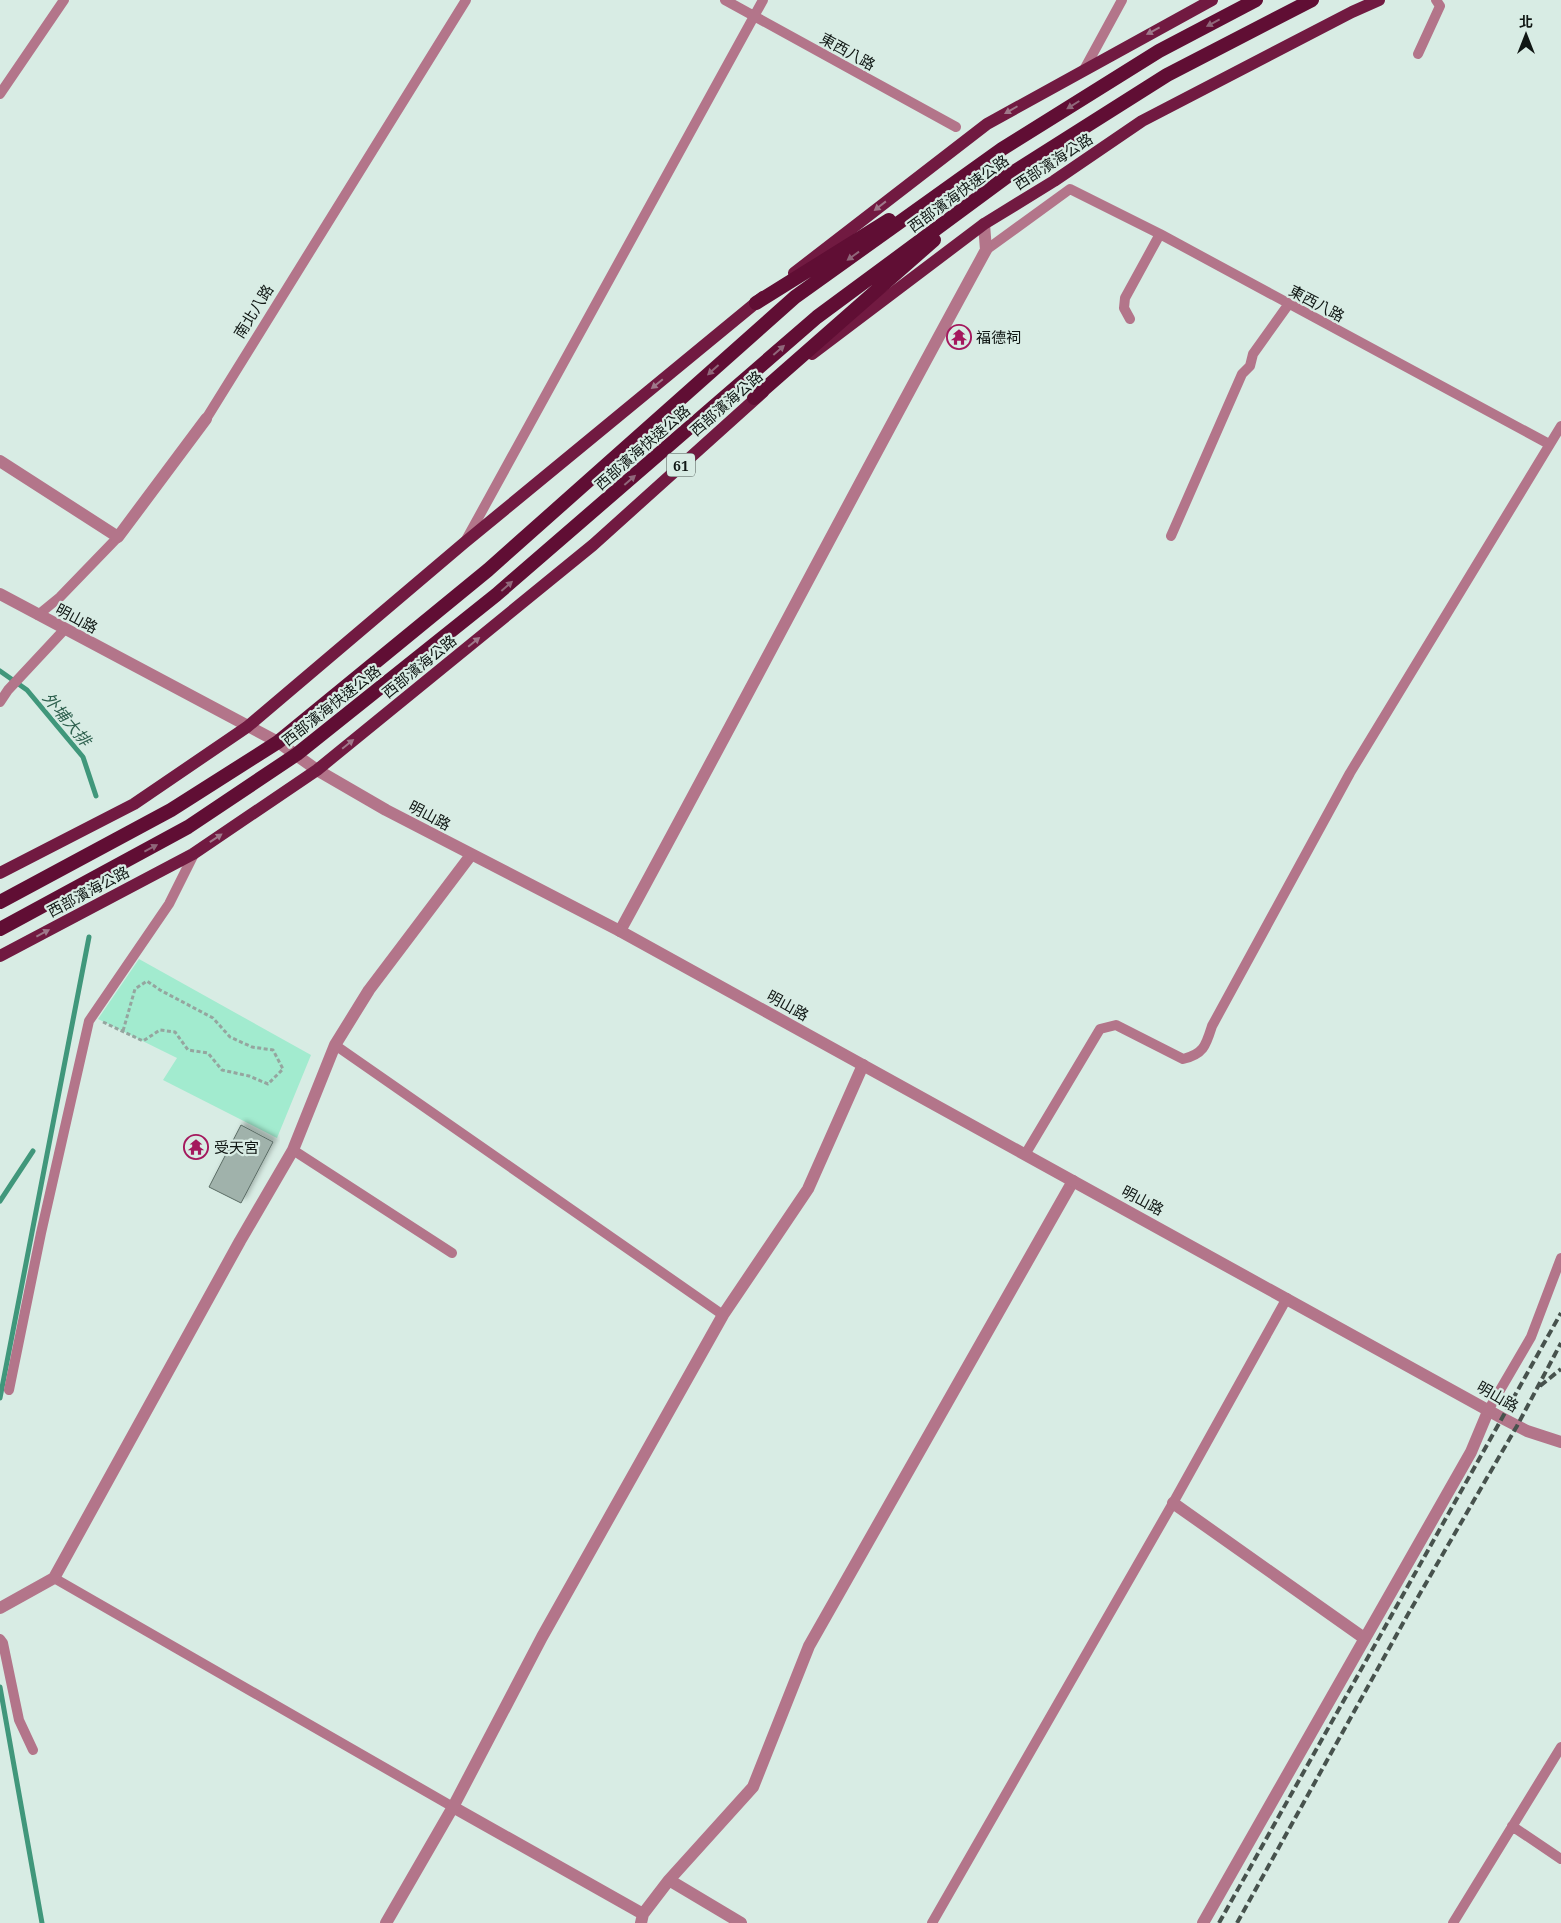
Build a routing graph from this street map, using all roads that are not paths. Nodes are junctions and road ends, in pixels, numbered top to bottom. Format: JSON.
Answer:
{"nodes":[{"id":1,"x":64,"y":0,"type":"edge"},
{"id":2,"x":466,"y":0,"type":"edge"},
{"id":3,"x":725,"y":0,"type":"edge"},
{"id":4,"x":763,"y":0,"type":"edge"},
{"id":5,"x":1122,"y":0,"type":"edge"},
{"id":6,"x":1212,"y":0,"type":"edge"},
{"id":7,"x":1256,"y":0,"type":"edge"},
{"id":8,"x":1312,"y":0,"type":"edge"},
{"id":9,"x":1379,"y":0,"type":"edge"},
{"id":10,"x":1436,"y":0,"type":"edge"},
{"id":11,"x":754,"y":17,"type":"junction"},
{"id":12,"x":1418,"y":54,"type":"dead end"},
{"id":13,"x":1085,"y":68,"type":"junction"},
{"id":14,"x":0,"y":94,"type":"edge"},
{"id":15,"x":956,"y":127,"type":"dead end"},
{"id":16,"x":1002,"y":149,"type":"junction"},
{"id":17,"x":1009,"y":175,"type":"junction"},
{"id":18,"x":984,"y":224,"type":"junction"},
{"id":19,"x":1160,"y":234,"type":"junction"},
{"id":20,"x":986,"y":250,"type":"junction"},
{"id":21,"x":756,"y":303,"type":"junction"},
{"id":22,"x":1288,"y":305,"type":"junction"},
{"id":23,"x":1130,"y":319,"type":"dead end"},
{"id":24,"x":754,"y":398,"type":"junction"},
{"id":25,"x":206,"y":419,"type":"joint"},
{"id":26,"x":1561,"y":426,"type":"edge"},
{"id":27,"x":1548,"y":444,"type":"junction"},
{"id":28,"x":0,"y":461,"type":"edge"},
{"id":29,"x":1171,"y":536,"type":"dead end"},
{"id":30,"x":118,"y":537,"type":"junction"},
{"id":31,"x":464,"y":543,"type":"junction"},
{"id":32,"x":0,"y":594,"type":"edge"},
{"id":33,"x":38,"y":615,"type":"junction"},
{"id":34,"x":64,"y":630,"type":"junction"},
{"id":35,"x":0,"y":702,"type":"edge"},
{"id":36,"x":247,"y":727,"type":"junction"},
{"id":37,"x":278,"y":742,"type":"junction"},
{"id":38,"x":297,"y":754,"type":"junction"},
{"id":39,"x":317,"y":770,"type":"junction"},
{"id":40,"x":195,"y":852,"type":"junction"},
{"id":41,"x":471,"y":855,"type":"junction"},
{"id":42,"x":0,"y":873,"type":"edge"},
{"id":43,"x":0,"y":902,"type":"edge"},
{"id":44,"x":0,"y":929,"type":"edge"},
{"id":45,"x":620,"y":931,"type":"junction"},
{"id":46,"x":0,"y":956,"type":"edge"},
{"id":47,"x":335,"y":1045,"type":"junction"},
{"id":48,"x":863,"y":1065,"type":"junction"},
{"id":49,"x":293,"y":1150,"type":"junction"},
{"id":50,"x":1026,"y":1153,"type":"junction"},
{"id":51,"x":1073,"y":1181,"type":"junction"},
{"id":52,"x":452,"y":1253,"type":"dead end"},
{"id":53,"x":1561,"y":1258,"type":"edge"},
{"id":54,"x":1287,"y":1298,"type":"junction"},
{"id":55,"x":723,"y":1315,"type":"junction"},
{"id":56,"x":9,"y":1390,"type":"dead end"},
{"id":57,"x":1490,"y":1409,"type":"junction"},
{"id":58,"x":1561,"y":1442,"type":"edge"},
{"id":59,"x":1173,"y":1503,"type":"junction"},
{"id":60,"x":54,"y":1578,"type":"junction"},
{"id":61,"x":0,"y":1608,"type":"edge"},
{"id":62,"x":1364,"y":1638,"type":"junction"},
{"id":63,"x":0,"y":1639,"type":"edge"},
{"id":64,"x":1561,"y":1748,"type":"edge"},
{"id":65,"x":33,"y":1750,"type":"dead end"},
{"id":66,"x":454,"y":1807,"type":"junction"},
{"id":67,"x":1512,"y":1826,"type":"junction"},
{"id":68,"x":1561,"y":1859,"type":"edge"},
{"id":69,"x":669,"y":1880,"type":"junction"},
{"id":70,"x":642,"y":1919,"type":"edge"},
{"id":71,"x":386,"y":1923,"type":"edge"},
{"id":72,"x":741,"y":1923,"type":"edge"},
{"id":73,"x":932,"y":1923,"type":"edge"},
{"id":74,"x":1203,"y":1923,"type":"edge"},
{"id":75,"x":1453,"y":1923,"type":"edge"}],
"edges":[{"from":1,"to":14,"type":"lane"},
{"from":2,"to":25,"type":"lane","name":"南北八路"},
{"from":3,"to":11,"type":"lane","name":"東西八路"},
{"from":4,"to":11,"type":"lane"},
{"from":5,"to":13,"type":"lane"},
{"from":6,"to":13,"type":"main road","one_way":true},
{"from":7,"to":16,"type":"highway","name":"西部濱海快速公路","one_way":true},
{"from":8,"to":17,"type":"highway","name":"西部濱海快速公路","number":"61"},
{"from":9,"to":18,"type":"main road","name":"西部濱海公路","number":"61"},
{"from":10,"to":12,"type":"lane"},
{"from":11,"to":15,"type":"lane","name":"東西八路"},
{"from":11,"to":31,"type":"lane"},
{"from":13,"to":21,"type":"main road","one_way":true},
{"from":16,"to":21,"type":"highway"},
{"from":16,"to":37,"type":"highway","name":"西部濱海快速公路","one_way":true},
{"from":17,"to":24,"type":"highway"},
{"from":38,"to":17,"type":"highway","name":"西部濱海快速公路","number":"61","one_way":true},
{"from":18,"to":20,"type":"street"},
{"from":18,"to":24,"type":"main road","name":"西部濱海公路","number":"61"},
{"from":19,"to":20,"type":"lane","name":"東西八路"},
{"from":19,"to":22,"type":"lane","name":"東西八路"},
{"from":19,"to":23,"type":"lane"},
{"from":20,"to":45,"type":"street"},
{"from":21,"to":31,"type":"main road","one_way":true},
{"from":22,"to":27,"type":"lane","name":"東西八路"},
{"from":22,"to":29,"type":"lane"},
{"from":39,"to":24,"type":"main road","name":"西部濱海公路","number":"61","one_way":true},
{"from":25,"to":30,"type":"street","name":"南北八路"},
{"from":26,"to":27,"type":"lane"},
{"from":27,"to":50,"type":"lane"},
{"from":28,"to":30,"type":"street"},
{"from":30,"to":33,"type":"lane","name":"南北八路"},
{"from":31,"to":36,"type":"main road"},
{"from":32,"to":33,"type":"street","name":"明山路"},
{"from":33,"to":34,"type":"street","name":"明山路"},
{"from":34,"to":35,"type":"lane"},
{"from":34,"to":36,"type":"street","name":"明山路"},
{"from":36,"to":37,"type":"street","name":"明山路"},
{"from":36,"to":42,"type":"main road"},
{"from":37,"to":38,"type":"street","name":"明山路"},
{"from":37,"to":43,"type":"highway","name":"西部濱海快速公路"},
{"from":38,"to":39,"type":"street","name":"明山路"},
{"from":44,"to":38,"type":"highway","name":"西部濱海快速公路","number":"61","one_way":true},
{"from":40,"to":39,"type":"main road","name":"西部濱海公路","number":"61","one_way":true},
{"from":39,"to":41,"type":"street","name":"明山路"},
{"from":46,"to":40,"type":"main road","name":"西部濱海公路","number":"61","one_way":true},
{"from":40,"to":56,"type":"lane"},
{"from":41,"to":45,"type":"street","name":"明山路"},
{"from":41,"to":47,"type":"street"},
{"from":45,"to":48,"type":"street","name":"明山路"},
{"from":47,"to":49,"type":"street"},
{"from":47,"to":55,"type":"lane"},
{"from":48,"to":50,"type":"street","name":"明山路"},
{"from":48,"to":55,"type":"street"},
{"from":49,"to":52,"type":"lane"},
{"from":49,"to":60,"type":"street"},
{"from":50,"to":51,"type":"street","name":"明山路"},
{"from":51,"to":54,"type":"street","name":"明山路"},
{"from":51,"to":69,"type":"street"},
{"from":53,"to":57,"type":"lane"},
{"from":54,"to":57,"type":"street","name":"明山路"},
{"from":54,"to":59,"type":"lane"},
{"from":55,"to":66,"type":"street"},
{"from":57,"to":58,"type":"street","name":"明山路"},
{"from":57,"to":62,"type":"street"},
{"from":59,"to":62,"type":"street"},
{"from":59,"to":73,"type":"lane"},
{"from":60,"to":61,"type":"street"},
{"from":60,"to":66,"type":"lane"},
{"from":62,"to":74,"type":"street"},
{"from":63,"to":65,"type":"lane"},
{"from":64,"to":67,"type":"lane"},
{"from":66,"to":70,"type":"street"},
{"from":66,"to":71,"type":"street"},
{"from":67,"to":68,"type":"lane"},
{"from":67,"to":75,"type":"lane"},
{"from":69,"to":70,"type":"street"},
{"from":69,"to":72,"type":"street"}]}
